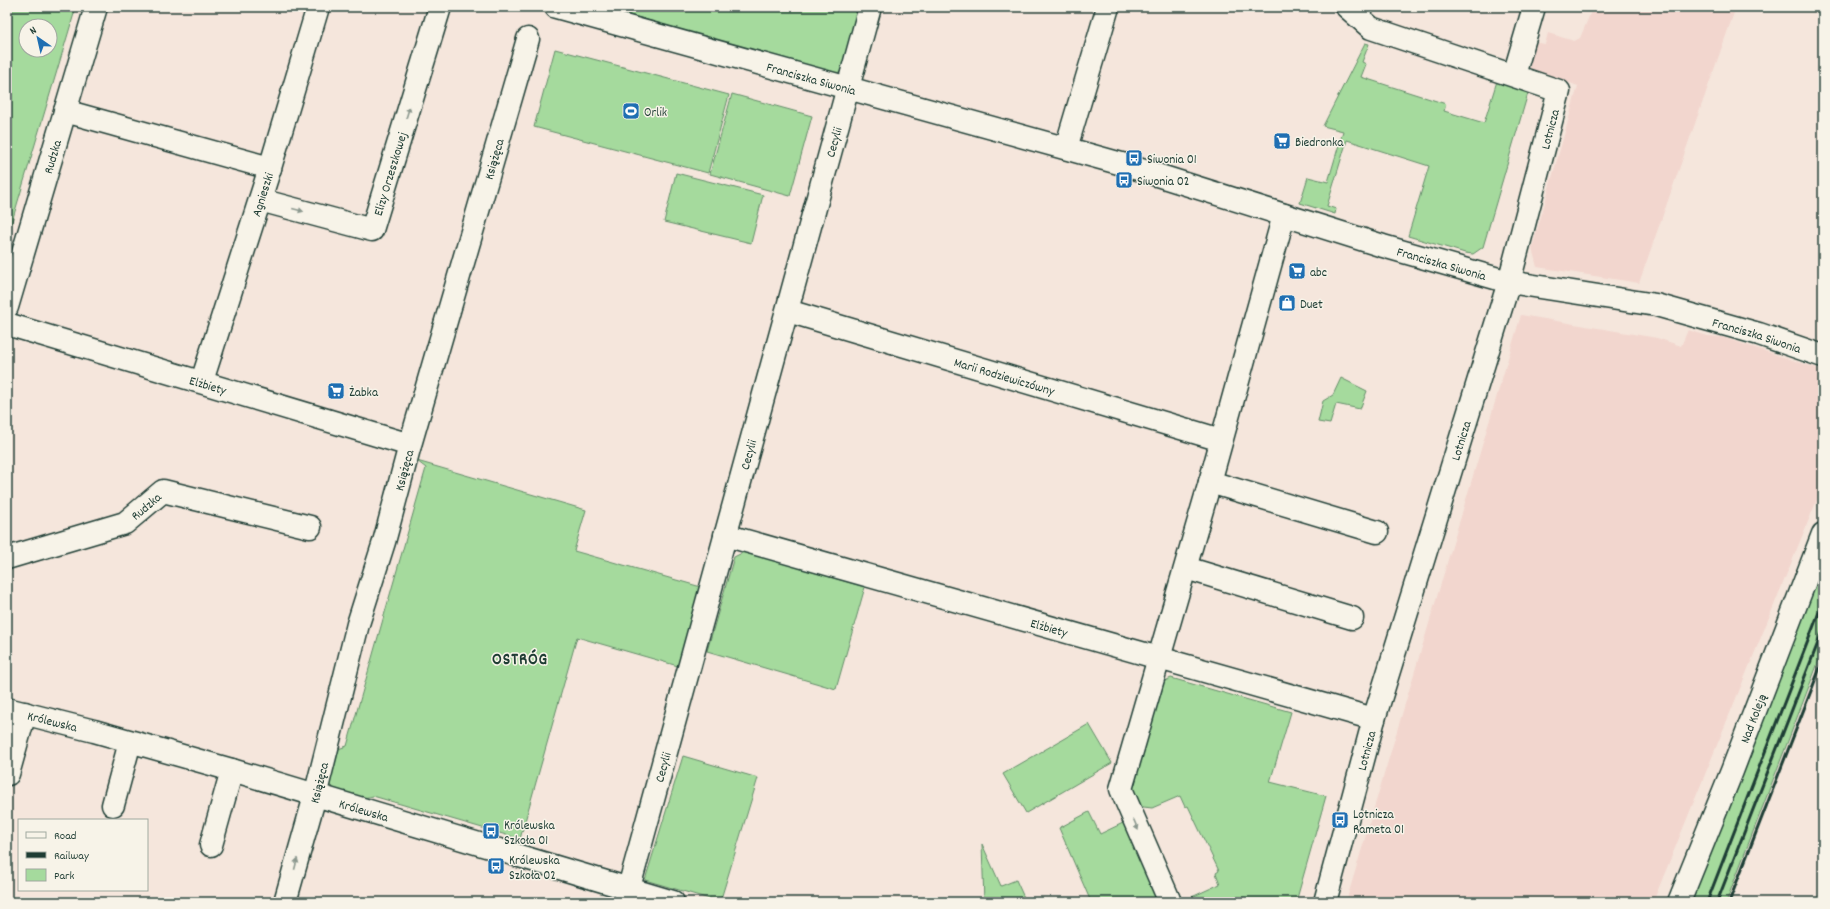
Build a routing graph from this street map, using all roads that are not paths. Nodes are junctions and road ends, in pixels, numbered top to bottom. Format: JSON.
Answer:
{"nodes":[{"id":1,"x":96,"y":7,"type":"edge"},
{"id":2,"x":318,"y":7,"type":"edge"},
{"id":3,"x":440,"y":7,"type":"edge"},
{"id":4,"x":556,"y":7,"type":"edge"},
{"id":5,"x":870,"y":7,"type":"edge"},
{"id":6,"x":1108,"y":7,"type":"edge"},
{"id":7,"x":1347,"y":7,"type":"edge"},
{"id":8,"x":1534,"y":7,"type":"edge"},
{"id":9,"x":528,"y":40,"type":"dead end"},
{"id":10,"x":1514,"y":75,"type":"junction"},
{"id":11,"x":848,"y":89,"type":"junction"},
{"id":12,"x":65,"y":111,"type":"junction"},
{"id":13,"x":1066,"y":148,"type":"junction"},
{"id":14,"x":270,"y":168,"type":"junction"},
{"id":15,"x":260,"y":200,"type":"junction"},
{"id":16,"x":1284,"y":214,"type":"junction"},
{"id":17,"x":1508,"y":282,"type":"junction"},
{"id":18,"x":7,"y":307,"type":"edge"},
{"id":19,"x":788,"y":311,"type":"junction"},
{"id":20,"x":7,"y":324,"type":"edge"},
{"id":21,"x":1823,"y":356,"type":"edge"},
{"id":22,"x":202,"y":381,"type":"junction"},
{"id":23,"x":1221,"y":440,"type":"junction"},
{"id":24,"x":410,"y":445,"type":"junction"},
{"id":25,"x":1210,"y":482,"type":"junction"},
{"id":26,"x":310,"y":527,"type":"dead end"},
{"id":27,"x":1376,"y":532,"type":"dead end"},
{"id":28,"x":1823,"y":534,"type":"edge"},
{"id":29,"x":725,"y":535,"type":"junction"},
{"id":30,"x":7,"y":558,"type":"edge"},
{"id":31,"x":1186,"y":568,"type":"junction"},
{"id":32,"x":1352,"y":618,"type":"dead end"},
{"id":33,"x":1160,"y":657,"type":"junction"},
{"id":34,"x":16,"y":711,"type":"edge"},
{"id":35,"x":1374,"y":719,"type":"junction"},
{"id":36,"x":130,"y":742,"type":"junction"},
{"id":37,"x":232,"y":770,"type":"junction"},
{"id":38,"x":8,"y":774,"type":"dead end"},
{"id":39,"x":315,"y":796,"type":"junction"},
{"id":40,"x":113,"y":805,"type":"dead end"},
{"id":41,"x":211,"y":845,"type":"dead end"},
{"id":42,"x":627,"y":896,"type":"edge"},
{"id":43,"x":285,"y":902,"type":"edge"},
{"id":44,"x":673,"y":902,"type":"edge"},
{"id":45,"x":1170,"y":902,"type":"edge"},
{"id":46,"x":1325,"y":902,"type":"edge"},
{"id":47,"x":1679,"y":902,"type":"edge"}],
"edges":[{"from":1,"to":12,"type":"street","name":"Rudzka"},
{"from":2,"to":14,"type":"street","name":"Agnieszki"},
{"from":15,"to":3,"type":"street","name":"Elizy Orzeszkowej","one_way":true},
{"from":4,"to":11,"type":"street","name":"Franciszka Siwonia"},
{"from":5,"to":11,"type":"street","name":"Cecylii"},
{"from":6,"to":13,"type":"street"},
{"from":7,"to":10,"type":"street"},
{"from":8,"to":10,"type":"street"},
{"from":9,"to":24,"type":"street","name":"Książęca"},
{"from":10,"to":17,"type":"street","name":"Lotnicza"},
{"from":11,"to":13,"type":"street","name":"Franciszka Siwonia"},
{"from":11,"to":19,"type":"street","name":"Cecylii"},
{"from":12,"to":14,"type":"street"},
{"from":12,"to":18,"type":"street","name":"Rudzka"},
{"from":13,"to":16,"type":"street","name":"Franciszka Siwonia"},
{"from":14,"to":15,"type":"street","name":"Agnieszki"},
{"from":15,"to":22,"type":"street","name":"Agnieszki"},
{"from":16,"to":17,"type":"street","name":"Franciszka Siwonia"},
{"from":16,"to":23,"type":"street"},
{"from":17,"to":21,"type":"street","name":"Franciszka Siwonia"},
{"from":17,"to":35,"type":"street","name":"Lotnicza"},
{"from":19,"to":23,"type":"street","name":"Marii Rodziewiczówny"},
{"from":19,"to":29,"type":"street","name":"Cecylii"},
{"from":20,"to":22,"type":"street","name":"Elżbiety"},
{"from":22,"to":24,"type":"street","name":"Elżbiety"},
{"from":23,"to":25,"type":"street"},
{"from":24,"to":39,"type":"street","name":"Książęca"},
{"from":25,"to":27,"type":"street"},
{"from":25,"to":31,"type":"street"},
{"from":26,"to":30,"type":"street","name":"Rudzka"},
{"from":28,"to":47,"type":"street","name":"Nad Koleją"},
{"from":29,"to":33,"type":"street","name":"Elżbiety"},
{"from":29,"to":42,"type":"street","name":"Cecylii"},
{"from":31,"to":32,"type":"street"},
{"from":31,"to":33,"type":"street"},
{"from":33,"to":35,"type":"street","name":"Elżbiety"},
{"from":33,"to":45,"type":"street","one_way":true},
{"from":34,"to":36,"type":"street","name":"Królewska"},
{"from":34,"to":38,"type":"street"},
{"from":35,"to":46,"type":"street","name":"Lotnicza"},
{"from":36,"to":37,"type":"street","name":"Królewska"},
{"from":36,"to":40,"type":"street"},
{"from":37,"to":39,"type":"street","name":"Królewska"},
{"from":37,"to":41,"type":"street"},
{"from":39,"to":42,"type":"street","name":"Królewska"},
{"from":43,"to":39,"type":"street","name":"Książęca","one_way":true},
{"from":42,"to":44,"type":"street","name":"Królewska"}]}
